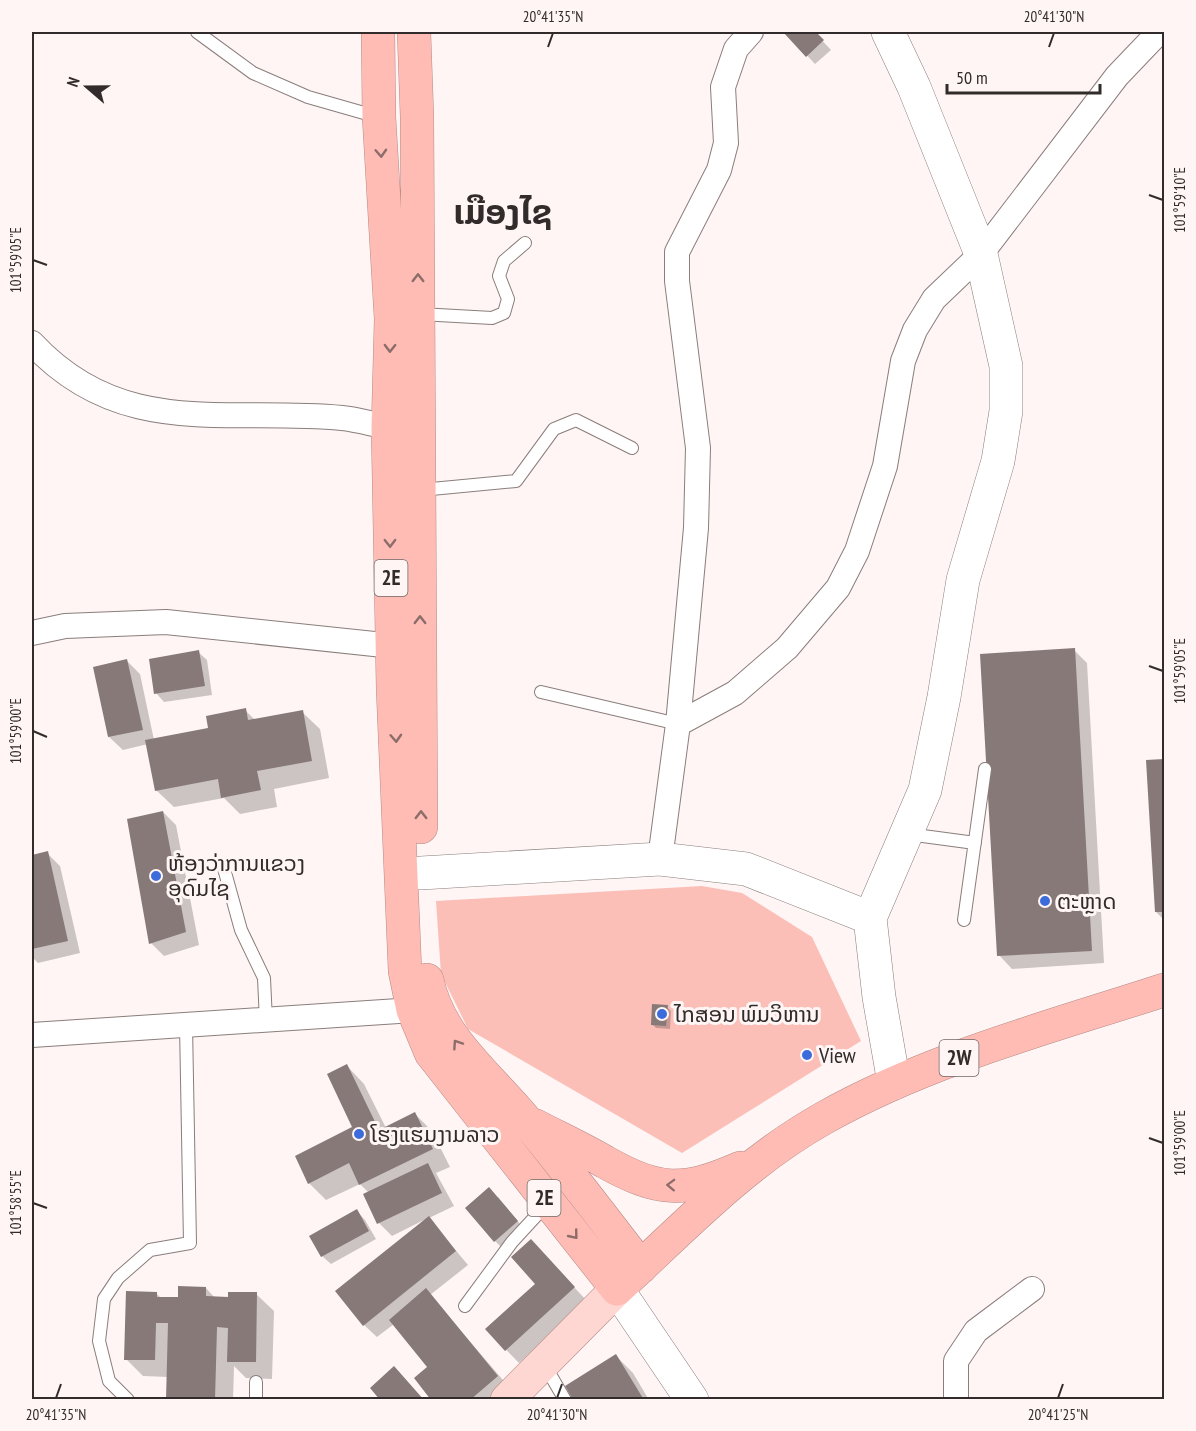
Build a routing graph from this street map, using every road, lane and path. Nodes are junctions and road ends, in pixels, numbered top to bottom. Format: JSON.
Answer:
{"nodes":[{"id":1,"x":197,"y":32,"type":"edge"},
{"id":2,"x":378,"y":32,"type":"edge"},
{"id":3,"x":414,"y":32,"type":"edge"},
{"id":4,"x":751,"y":32,"type":"edge"},
{"id":5,"x":888,"y":32,"type":"edge"},
{"id":6,"x":1159,"y":32,"type":"edge"},
{"id":7,"x":379,"y":117,"type":"junction"},
{"id":8,"x":525,"y":243,"type":"dead end"},
{"id":9,"x":981,"y":254,"type":"junction"},
{"id":10,"x":418,"y":314,"type":"junction"},
{"id":11,"x":32,"y":343,"type":"edge"},
{"id":12,"x":404,"y":429,"type":"junction"},
{"id":13,"x":632,"y":448,"type":"dead end"},
{"id":14,"x":419,"y":490,"type":"junction"},
{"id":15,"x":32,"y":633,"type":"edge"},
{"id":16,"x":393,"y":646,"type":"junction"},
{"id":17,"x":407,"y":688,"type":"junction"},
{"id":18,"x":541,"y":692,"type":"dead end"},
{"id":19,"x":678,"y":724,"type":"junction"},
{"id":20,"x":985,"y":769,"type":"dead end"},
{"id":21,"x":906,"y":834,"type":"junction"},
{"id":22,"x":975,"y":843,"type":"junction"},
{"id":23,"x":660,"y":859,"type":"junction"},
{"id":24,"x":223,"y":865,"type":"dead end"},
{"id":25,"x":421,"y":873,"type":"junction"},
{"id":26,"x":870,"y":918,"type":"junction"},
{"id":27,"x":964,"y":920,"type":"dead end"},
{"id":28,"x":1164,"y":990,"type":"edge"},
{"id":29,"x":424,"y":1009,"type":"junction"},
{"id":30,"x":266,"y":1020,"type":"junction"},
{"id":31,"x":186,"y":1025,"type":"junction"},
{"id":32,"x":32,"y":1035,"type":"edge"},
{"id":33,"x":894,"y":1083,"type":"junction"},
{"id":34,"x":527,"y":1121,"type":"junction"},
{"id":35,"x":766,"y":1156,"type":"junction"},
{"id":36,"x":548,"y":1203,"type":"junction"},
{"id":37,"x":641,"y":1267,"type":"junction"},
{"id":38,"x":617,"y":1289,"type":"junction"},
{"id":39,"x":1032,"y":1289,"type":"dead end"},
{"id":40,"x":465,"y":1306,"type":"dead end"},
{"id":41,"x":543,"y":1363,"type":"junction"},
{"id":42,"x":256,"y":1382,"type":"dead end"},
{"id":43,"x":128,"y":1400,"type":"edge"},
{"id":44,"x":256,"y":1400,"type":"edge"},
{"id":45,"x":507,"y":1400,"type":"edge"},
{"id":46,"x":565,"y":1400,"type":"edge"},
{"id":47,"x":692,"y":1400,"type":"edge"},
{"id":48,"x":956,"y":1400,"type":"edge"}],
"edges":[{"from":1,"to":7,"type":"lane"},
{"from":2,"to":7,"type":"highway","number":"2E"},
{"from":10,"to":3,"type":"highway","number":"2E","one_way":true},
{"from":4,"to":19,"type":"street"},
{"from":5,"to":9,"type":"street"},
{"from":6,"to":9,"type":"street"},
{"from":7,"to":12,"type":"highway","number":"2E","one_way":true},
{"from":8,"to":10,"type":"lane"},
{"from":9,"to":19,"type":"street"},
{"from":9,"to":21,"type":"street"},
{"from":10,"to":12,"type":"highway","number":"2E"},
{"from":11,"to":12,"type":"street"},
{"from":12,"to":14,"type":"highway","number":"2E"},
{"from":12,"to":16,"type":"highway","number":"2E","one_way":true},
{"from":13,"to":14,"type":"lane"},
{"from":17,"to":14,"type":"highway","number":"2E","one_way":true},
{"from":15,"to":16,"type":"street"},
{"from":16,"to":17,"type":"highway","number":"2E"},
{"from":25,"to":17,"type":"highway","number":"2E","one_way":true},
{"from":17,"to":29,"type":"highway","number":"2E","one_way":true},
{"from":18,"to":19,"type":"lane"},
{"from":19,"to":23,"type":"street"},
{"from":20,"to":22,"type":"lane"},
{"from":21,"to":22,"type":"lane"},
{"from":21,"to":26,"type":"street"},
{"from":22,"to":27,"type":"lane"},
{"from":23,"to":25,"type":"street"},
{"from":23,"to":26,"type":"street"},
{"from":24,"to":30,"type":"lane"},
{"from":25,"to":29,"type":"highway","number":"2E"},
{"from":26,"to":33,"type":"street"},
{"from":28,"to":33,"type":"highway","number":"2W"},
{"from":29,"to":30,"type":"street"},
{"from":34,"to":29,"type":"highway","number":"2E","one_way":true},
{"from":29,"to":36,"type":"highway","number":"2E"},
{"from":30,"to":31,"type":"street"},
{"from":31,"to":32,"type":"street"},
{"from":31,"to":43,"type":"lane"},
{"from":33,"to":35,"type":"highway","number":"2W"},
{"from":35,"to":34,"type":"highway","one_way":true},
{"from":34,"to":37,"type":"highway","number":"2E"},
{"from":35,"to":37,"type":"highway","number":"2W"},
{"from":36,"to":38,"type":"highway","number":"2E","one_way":true},
{"from":36,"to":40,"type":"lane"},
{"from":37,"to":38,"type":"highway","number":"2W"},
{"from":38,"to":41,"type":"main road"},
{"from":38,"to":47,"type":"street"},
{"from":39,"to":48,"type":"street"},
{"from":41,"to":45,"type":"main road"},
{"from":41,"to":46,"type":"lane"},
{"from":42,"to":44,"type":"lane"}]}
